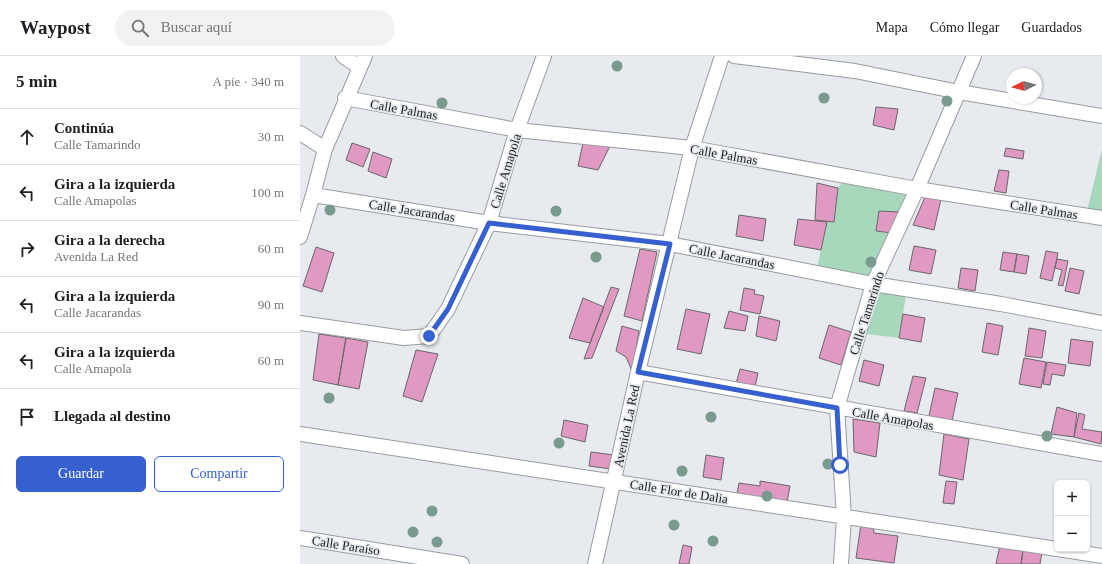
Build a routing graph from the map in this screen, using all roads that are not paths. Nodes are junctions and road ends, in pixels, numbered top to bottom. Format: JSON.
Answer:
{"nodes":[{"id":1,"x":343,"y":56,"type":"edge"},
{"id":2,"x":544,"y":56,"type":"edge"},
{"id":3,"x":722,"y":56,"type":"edge"},
{"id":4,"x":734,"y":56,"type":"edge"},
{"id":5,"x":974,"y":56,"type":"edge"},
{"id":6,"x":362,"y":61,"type":"edge"},
{"id":7,"x":959,"y":92,"type":"junction"},
{"id":8,"x":345,"y":98,"type":"junction"},
{"id":9,"x":1102,"y":116,"type":"edge"},
{"id":10,"x":517,"y":130,"type":"junction"},
{"id":11,"x":300,"y":133,"type":"edge"},
{"id":12,"x":692,"y":148,"type":"junction"},
{"id":13,"x":325,"y":149,"type":"junction"},
{"id":14,"x":917,"y":188,"type":"junction"},
{"id":15,"x":313,"y":195,"type":"junction"},
{"id":16,"x":1102,"y":218,"type":"edge"},
{"id":17,"x":489,"y":223,"type":"junction"},
{"id":18,"x":300,"y":237,"type":"edge"},
{"id":19,"x":670,"y":244,"type":"junction"},
{"id":20,"x":873,"y":284,"type":"junction"},
{"id":21,"x":300,"y":323,"type":"edge"},
{"id":22,"x":1102,"y":323,"type":"edge"},
{"id":23,"x":638,"y":372,"type":"junction"},
{"id":24,"x":837,"y":408,"type":"junction"},
{"id":25,"x":300,"y":434,"type":"edge"},
{"id":26,"x":1102,"y":454,"type":"edge"},
{"id":27,"x":614,"y":480,"type":"junction"},
{"id":28,"x":844,"y":517,"type":"junction"},
{"id":29,"x":300,"y":538,"type":"edge"},
{"id":30,"x":1054,"y":549,"type":"edge"},
{"id":31,"x":1076,"y":552,"type":"edge"},
{"id":32,"x":1102,"y":556,"type":"edge"},
{"id":33,"x":462,"y":564,"type":"edge"},
{"id":34,"x":595,"y":564,"type":"edge"},
{"id":35,"x":841,"y":564,"type":"edge"}],
"edges":[{"from":1,"to":6,"type":"street"},
{"from":2,"to":10,"type":"street","name":"Calle Amapola"},
{"from":3,"to":12,"type":"street","name":"Avenida La Red"},
{"from":4,"to":7,"type":"street"},
{"from":5,"to":7,"type":"street","name":"Calle Tamarindo"},
{"from":6,"to":8,"type":"street"},
{"from":7,"to":9,"type":"street"},
{"from":7,"to":14,"type":"street","name":"Calle Tamarindo"},
{"from":8,"to":10,"type":"street","name":"Calle Palmas"},
{"from":8,"to":13,"type":"street"},
{"from":10,"to":12,"type":"street","name":"Calle Palmas"},
{"from":10,"to":17,"type":"street","name":"Calle Amapola"},
{"from":11,"to":13,"type":"street"},
{"from":12,"to":14,"type":"street","name":"Calle Palmas"},
{"from":12,"to":19,"type":"street","name":"Avenida La Red"},
{"from":13,"to":15,"type":"street"},
{"from":14,"to":16,"type":"street","name":"Calle Palmas"},
{"from":14,"to":20,"type":"street","name":"Calle Tamarindo"},
{"from":15,"to":17,"type":"street","name":"Calle Jacarandas"},
{"from":15,"to":18,"type":"street"},
{"from":17,"to":19,"type":"street","name":"Calle Jacarandas"},
{"from":17,"to":21,"type":"street","name":"Calle Amapola"},
{"from":19,"to":20,"type":"street","name":"Calle Jacarandas"},
{"from":19,"to":23,"type":"street","name":"Avenida La Red"},
{"from":20,"to":22,"type":"street","name":"Calle Jacarandas"},
{"from":20,"to":24,"type":"street","name":"Calle Tamarindo"},
{"from":23,"to":24,"type":"street","name":"Calle Amapolas"},
{"from":23,"to":27,"type":"street","name":"Avenida La Red"},
{"from":24,"to":26,"type":"street","name":"Calle Amapolas"},
{"from":24,"to":28,"type":"street","name":"Calle Tamarindo"},
{"from":25,"to":27,"type":"street","name":"Calle Flor de Dalia"},
{"from":27,"to":28,"type":"street","name":"Calle Flor de Dalia"},
{"from":27,"to":34,"type":"street","name":"Avenida La Red"},
{"from":28,"to":30,"type":"street","name":"Calle Flor de Dalia"},
{"from":28,"to":35,"type":"street","name":"Calle Tamarindo"},
{"from":29,"to":33,"type":"street","name":"Calle Paraíso"},
{"from":31,"to":32,"type":"street","name":"Calle Flor de Dalia"}]}
